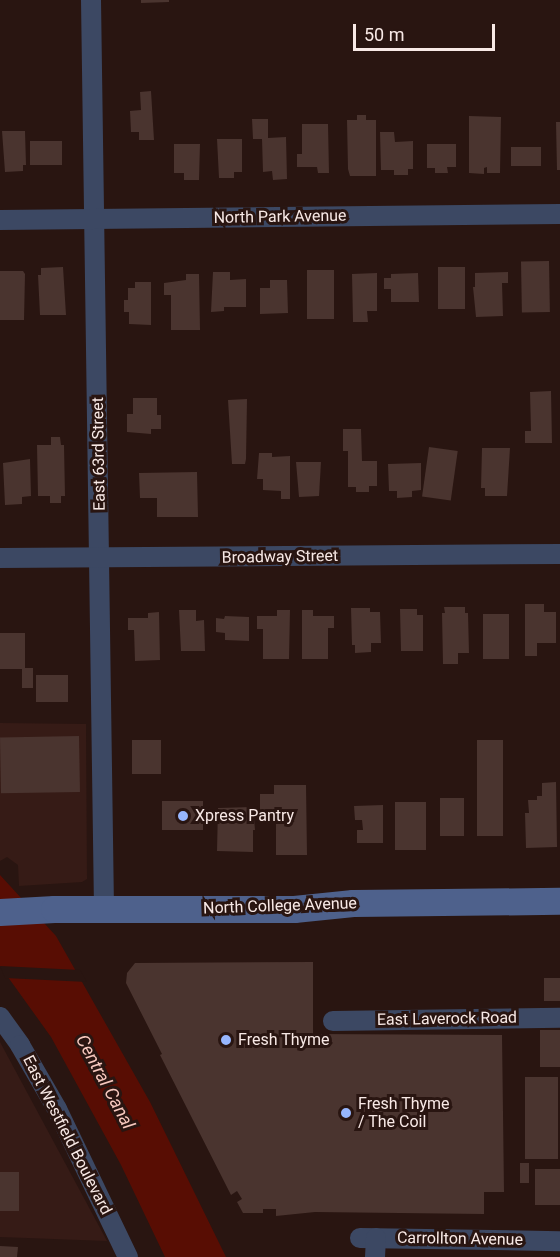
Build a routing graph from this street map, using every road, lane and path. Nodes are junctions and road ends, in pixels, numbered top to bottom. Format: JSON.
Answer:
{"nodes":[{"id":1,"x":91,"y":0,"type":"edge"},
{"id":2,"x":560,"y":214,"type":"edge"},
{"id":3,"x":95,"y":219,"type":"junction"},
{"id":4,"x":0,"y":220,"type":"edge"},
{"id":5,"x":560,"y":554,"type":"edge"},
{"id":6,"x":0,"y":558,"type":"edge"},
{"id":7,"x":100,"y":559,"type":"junction"},
{"id":8,"x":560,"y":901,"type":"edge"},
{"id":9,"x":104,"y":909,"type":"junction"},
{"id":10,"x":0,"y":912,"type":"edge"},
{"id":11,"x":0,"y":1017,"type":"edge"},
{"id":12,"x":560,"y":1018,"type":"edge"},
{"id":13,"x":333,"y":1021,"type":"dead end"},
{"id":14,"x":560,"y":1241,"type":"edge"},
{"id":15,"x":371,"y":1244,"type":"edge"},
{"id":16,"x":512,"y":1248,"type":"edge"},
{"id":17,"x":128,"y":1257,"type":"edge"}],
"edges":[{"from":1,"to":3,"type":"street","name":"East 63rd Street"},
{"from":2,"to":3,"type":"street","name":"North Park Avenue"},
{"from":3,"to":4,"type":"street","name":"North Park Avenue"},
{"from":3,"to":7,"type":"street","name":"East 63rd Street"},
{"from":5,"to":7,"type":"street","name":"Broadway Street"},
{"from":6,"to":7,"type":"street","name":"Broadway Street"},
{"from":7,"to":9,"type":"street","name":"East 63rd Street"},
{"from":8,"to":9,"type":"main road","name":"North College Avenue"},
{"from":9,"to":10,"type":"main road","name":"North College Avenue"},
{"from":11,"to":17,"type":"street","name":"East Westfield Boulevard"},
{"from":12,"to":13,"type":"street","name":"East Laverock Road"},
{"from":14,"to":16,"type":"street","name":"Carrollton Avenue"},
{"from":15,"to":16,"type":"street","name":"Carrollton Avenue"}]}
